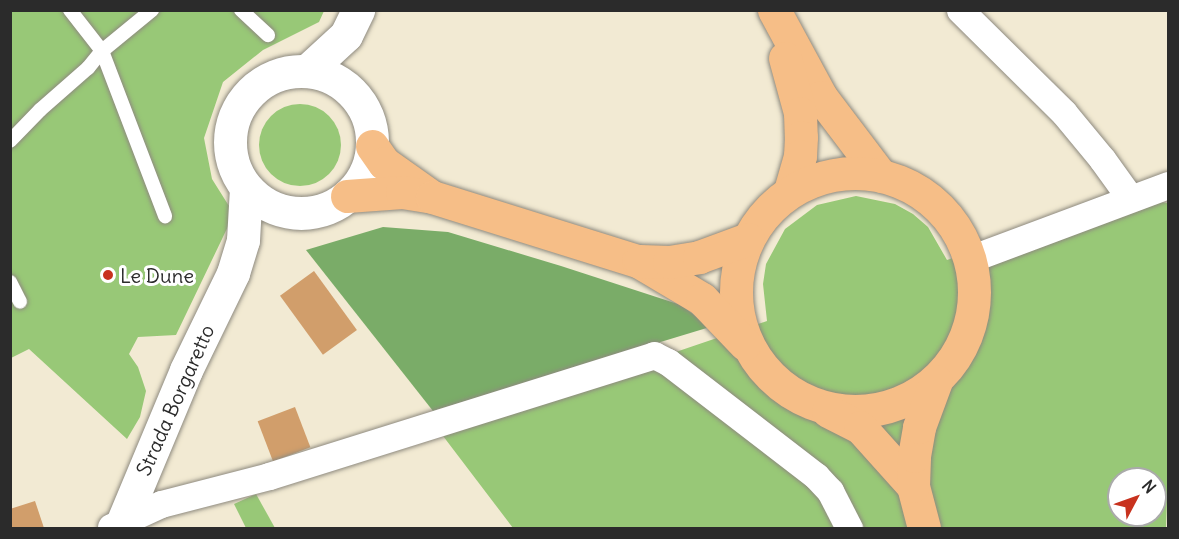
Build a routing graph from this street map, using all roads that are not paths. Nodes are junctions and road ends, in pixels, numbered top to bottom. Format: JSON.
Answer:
{"nodes":[{"id":1,"x":70,"y":10,"type":"edge"},
{"id":2,"x":152,"y":10,"type":"edge"},
{"id":3,"x":241,"y":10,"type":"edge"},
{"id":4,"x":772,"y":10,"type":"edge"},
{"id":5,"x":960,"y":10,"type":"edge"},
{"id":6,"x":352,"y":23,"type":"edge"},
{"id":7,"x":268,"y":35,"type":"dead end"},
{"id":8,"x":102,"y":51,"type":"junction"},
{"id":9,"x":307,"y":71,"type":"junction"},
{"id":10,"x":342,"y":84,"type":"junction"},
{"id":11,"x":10,"y":141,"type":"edge"},
{"id":12,"x":372,"y":146,"type":"junction"},
{"id":13,"x":881,"y":176,"type":"junction"},
{"id":14,"x":1168,"y":185,"type":"edge"},
{"id":15,"x":246,"y":188,"type":"junction"},
{"id":16,"x":790,"y":192,"type":"junction"},
{"id":17,"x":347,"y":196,"type":"junction"},
{"id":18,"x":432,"y":197,"type":"junction"},
{"id":19,"x":1130,"y":198,"type":"junction"},
{"id":20,"x":294,"y":213,"type":"junction"},
{"id":21,"x":165,"y":216,"type":"dead end"},
{"id":22,"x":748,"y":239,"type":"junction"},
{"id":23,"x":970,"y":259,"type":"junction"},
{"id":24,"x":638,"y":261,"type":"junction"},
{"id":25,"x":233,"y":273,"type":"junction"},
{"id":26,"x":10,"y":282,"type":"edge"},
{"id":27,"x":20,"y":302,"type":"dead end"},
{"id":28,"x":752,"y":352,"type":"junction"},
{"id":29,"x":936,"y":381,"type":"junction"},
{"id":30,"x":821,"y":407,"type":"junction"},
{"id":31,"x":913,"y":486,"type":"junction"},
{"id":32,"x":116,"y":527,"type":"edge"},
{"id":33,"x":849,"y":528,"type":"edge"},
{"id":34,"x":924,"y":528,"type":"edge"}],
"edges":[{"from":1,"to":8,"type":"lane"},
{"from":2,"to":8,"type":"lane"},
{"from":3,"to":7,"type":"lane"},
{"from":4,"to":13,"type":"main road"},
{"from":4,"to":16,"type":"main road"},
{"from":5,"to":19,"type":"street"},
{"from":6,"to":9,"type":"street"},
{"from":6,"to":10,"type":"street"},
{"from":8,"to":11,"type":"lane"},
{"from":8,"to":21,"type":"lane"},
{"from":9,"to":10,"type":"street"},
{"from":9,"to":15,"type":"street"},
{"from":10,"to":12,"type":"street"},
{"from":12,"to":17,"type":"street"},
{"from":12,"to":18,"type":"main road"},
{"from":13,"to":16,"type":"main road"},
{"from":13,"to":23,"type":"main road"},
{"from":14,"to":19,"type":"street"},
{"from":15,"to":20,"type":"street"},
{"from":15,"to":25,"type":"street","name":"Strada Borgaretto"},
{"from":16,"to":22,"type":"main road"},
{"from":17,"to":18,"type":"main road"},
{"from":17,"to":20,"type":"street"},
{"from":18,"to":24,"type":"main road"},
{"from":19,"to":23,"type":"street"},
{"from":20,"to":25,"type":"street","name":"Strada Borgaretto"},
{"from":22,"to":24,"type":"main road"},
{"from":22,"to":28,"type":"main road"},
{"from":23,"to":29,"type":"main road"},
{"from":24,"to":28,"type":"main road"},
{"from":25,"to":32,"type":"street","name":"Strada Borgaretto"},
{"from":26,"to":27,"type":"lane"},
{"from":28,"to":30,"type":"main road"},
{"from":29,"to":30,"type":"main road"},
{"from":29,"to":31,"type":"main road"},
{"from":30,"to":31,"type":"main road"},
{"from":31,"to":34,"type":"main road"},
{"from":32,"to":33,"type":"street"}]}
